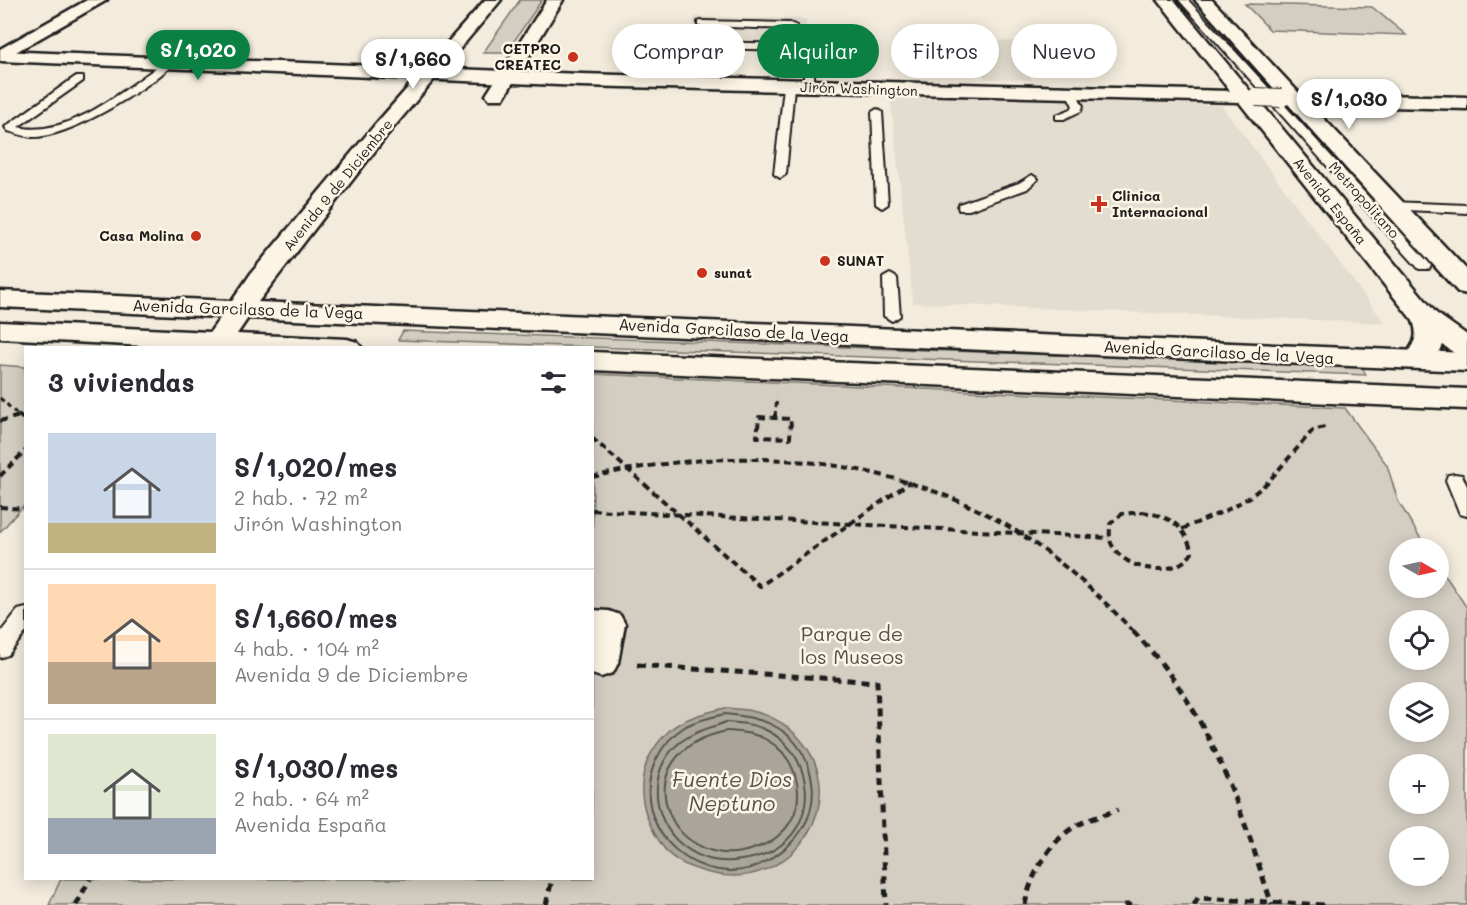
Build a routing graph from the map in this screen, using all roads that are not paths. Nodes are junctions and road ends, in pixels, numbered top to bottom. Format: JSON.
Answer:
{"nodes":[{"id":1,"x":99,"y":0,"type":"edge"},
{"id":2,"x":493,"y":0,"type":"edge"},
{"id":3,"x":555,"y":0,"type":"edge"},
{"id":4,"x":1166,"y":0,"type":"edge"},
{"id":5,"x":1183,"y":0,"type":"edge"},
{"id":6,"x":1203,"y":0,"type":"edge"},
{"id":7,"x":0,"y":56,"type":"edge"},
{"id":8,"x":170,"y":62,"type":"junction"},
{"id":9,"x":430,"y":73,"type":"junction"},
{"id":10,"x":506,"y":77,"type":"junction"},
{"id":11,"x":809,"y":78,"type":"edge"},
{"id":12,"x":78,"y":79,"type":"dead end"},
{"id":13,"x":789,"y":87,"type":"junction"},
{"id":14,"x":809,"y":87,"type":"junction"},
{"id":15,"x":1072,"y":94,"type":"junction"},
{"id":16,"x":496,"y":95,"type":"dead end"},
{"id":17,"x":1250,"y":97,"type":"junction"},
{"id":18,"x":1287,"y":98,"type":"junction"},
{"id":19,"x":1467,"y":103,"type":"edge"},
{"id":20,"x":877,"y":112,"type":"dead end"},
{"id":21,"x":1060,"y":117,"type":"dead end"},
{"id":22,"x":780,"y":174,"type":"dead end"},
{"id":23,"x":1032,"y":178,"type":"dead end"},
{"id":24,"x":882,"y":204,"type":"dead end"},
{"id":25,"x":1392,"y":206,"type":"junction"},
{"id":26,"x":964,"y":207,"type":"dead end"},
{"id":27,"x":1467,"y":209,"type":"edge"},
{"id":28,"x":1424,"y":266,"type":"dead end"},
{"id":29,"x":890,"y":278,"type":"dead end"},
{"id":30,"x":0,"y":279,"type":"edge"},
{"id":31,"x":1467,"y":286,"type":"edge"},
{"id":32,"x":0,"y":298,"type":"edge"},
{"id":33,"x":247,"y":300,"type":"junction"},
{"id":34,"x":892,"y":316,"type":"junction"},
{"id":35,"x":0,"y":330,"type":"edge"},
{"id":36,"x":1337,"y":335,"type":"junction"},
{"id":37,"x":1447,"y":344,"type":"edge"},
{"id":38,"x":216,"y":345,"type":"edge"},
{"id":39,"x":260,"y":346,"type":"edge"},
{"id":40,"x":1386,"y":360,"type":"junction"},
{"id":41,"x":594,"y":361,"type":"edge"},
{"id":42,"x":1467,"y":399,"type":"edge"},
{"id":43,"x":1455,"y":480,"type":"dead end"},
{"id":44,"x":1467,"y":509,"type":"edge"},
{"id":45,"x":24,"y":619,"type":"edge"},
{"id":46,"x":594,"y":623,"type":"edge"},
{"id":47,"x":0,"y":649,"type":"edge"},
{"id":48,"x":601,"y":663,"type":"road end"}],
"edges":[{"from":1,"to":7,"type":"main road"},
{"from":2,"to":9,"type":"main road","name":"Avenida 9 de Diciembre"},
{"from":3,"to":10,"type":"main road"},
{"from":4,"to":17,"type":"main road","name":"Avenida España"},
{"from":5,"to":28,"type":"lane","name":"Metropolitano"},
{"from":6,"to":18,"type":"main road"},
{"from":7,"to":8,"type":"main road","name":"Jirón Washington"},
{"from":8,"to":9,"type":"main road","name":"Jirón Washington"},
{"from":8,"to":12,"type":"lane"},
{"from":9,"to":10,"type":"main road","name":"Jirón Washington"},
{"from":9,"to":33,"type":"main road","name":"Avenida 9 de Diciembre"},
{"from":10,"to":13,"type":"main road","name":"Jirón Washington"},
{"from":10,"to":16,"type":"main road"},
{"from":11,"to":14,"type":"lane"},
{"from":13,"to":14,"type":"main road","name":"Jirón Washington"},
{"from":13,"to":22,"type":"lane"},
{"from":14,"to":15,"type":"main road","name":"Jirón Washington"},
{"from":15,"to":17,"type":"main road","name":"Jirón Washington"},
{"from":15,"to":21,"type":"lane"},
{"from":17,"to":18,"type":"main road","name":"Jirón Washington","bridge":true},
{"from":17,"to":37,"type":"main road","name":"Avenida España"},
{"from":18,"to":19,"type":"main road","name":"Jirón Washington"},
{"from":18,"to":25,"type":"main road"},
{"from":20,"to":24,"type":"lane"},
{"from":23,"to":26,"type":"lane"},
{"from":25,"to":27,"type":"lane"},
{"from":25,"to":31,"type":"main road"},
{"from":29,"to":34,"type":"lane"},
{"from":30,"to":33,"type":"main road","name":"Avenida Garcilaso de la Vega"},
{"from":32,"to":33,"type":"main road","name":"Avenida Garcilaso de la Vega"},
{"from":33,"to":34,"type":"main road","name":"Avenida Garcilaso de la Vega"},
{"from":33,"to":38,"type":"main road","name":"Avenida 9 de Diciembre"},
{"from":33,"to":40,"type":"main road","name":"Avenida Garcilaso de la Vega"},
{"from":34,"to":36,"type":"main road","name":"Avenida Garcilaso de la Vega"},
{"from":35,"to":38,"type":"main road","name":"Avenida Garcilaso de la Vega"},
{"from":36,"to":37,"type":"main road","name":"Avenida Garcilaso de la Vega"},
{"from":36,"to":40,"type":"main road"},
{"from":37,"to":40,"type":"main road","name":"Avenida Garcilaso de la Vega"},
{"from":38,"to":39,"type":"main road","name":"Avenida Garcilaso de la Vega"},
{"from":41,"to":42,"type":"main road"},
{"from":43,"to":44,"type":"lane"},
{"from":45,"to":47,"type":"lane"},
{"from":46,"to":48,"type":"street"}]}
